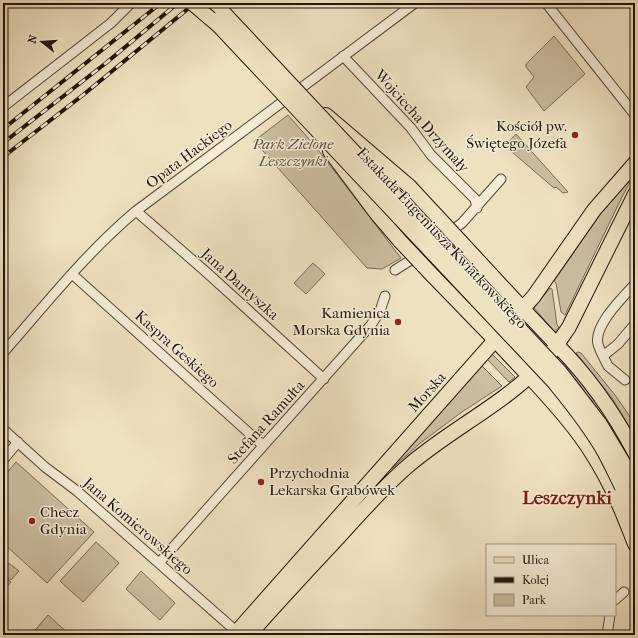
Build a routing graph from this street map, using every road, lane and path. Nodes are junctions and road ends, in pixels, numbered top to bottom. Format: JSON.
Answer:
{"nodes":[{"id":1,"x":131,"y":3,"type":"edge"},
{"id":2,"x":192,"y":3,"type":"edge"},
{"id":3,"x":198,"y":3,"type":"edge"},
{"id":4,"x":415,"y":3,"type":"edge"},
{"id":5,"x":546,"y":3,"type":"edge"},
{"id":6,"x":218,"y":6,"type":"edge"},
{"id":7,"x":219,"y":26,"type":"junction"},
{"id":8,"x":343,"y":56,"type":"junction"},
{"id":9,"x":297,"y":98,"type":"junction"},
{"id":10,"x":3,"y":107,"type":"edge"},
{"id":11,"x":635,"y":115,"type":"edge"},
{"id":12,"x":635,"y":163,"type":"edge"},
{"id":13,"x":501,"y":179,"type":"dead end"},
{"id":14,"x":635,"y":194,"type":"edge"},
{"id":15,"x":477,"y":208,"type":"junction"},
{"id":16,"x":136,"y":211,"type":"junction"},
{"id":17,"x":395,"y":270,"type":"dead end"},
{"id":18,"x":72,"y":274,"type":"junction"},
{"id":19,"x":635,"y":284,"type":"edge"},
{"id":20,"x":385,"y":296,"type":"dead end"},
{"id":21,"x":523,"y":309,"type":"junction"},
{"id":22,"x":635,"y":324,"type":"edge"},
{"id":23,"x":495,"y":340,"type":"junction"},
{"id":24,"x":557,"y":345,"type":"junction"},
{"id":25,"x":3,"y":353,"type":"edge"},
{"id":26,"x":603,"y":356,"type":"junction"},
{"id":27,"x":529,"y":376,"type":"junction"},
{"id":28,"x":324,"y":380,"type":"junction"},
{"id":29,"x":625,"y":380,"type":"dead end"},
{"id":30,"x":613,"y":415,"type":"junction"},
{"id":31,"x":3,"y":429,"type":"edge"},
{"id":32,"x":580,"y":436,"type":"junction"},
{"id":33,"x":18,"y":442,"type":"junction"},
{"id":34,"x":264,"y":444,"type":"junction"},
{"id":35,"x":635,"y":453,"type":"edge"},
{"id":36,"x":3,"y":460,"type":"edge"},
{"id":37,"x":630,"y":484,"type":"edge"},
{"id":38,"x":635,"y":515,"type":"edge"},
{"id":39,"x":635,"y":544,"type":"edge"},
{"id":40,"x":160,"y":563,"type":"junction"},
{"id":41,"x":624,"y":592,"type":"dead end"},
{"id":42,"x":616,"y":599,"type":"edge"},
{"id":43,"x":610,"y":616,"type":"edge"},
{"id":44,"x":240,"y":634,"type":"edge"},
{"id":45,"x":607,"y":635,"type":"edge"}],
"edges":[{"from":1,"to":10,"type":"street"},
{"from":2,"to":7,"type":"main road","bridge":true},
{"from":3,"to":7,"type":"main road","name":"Estakada Eugeniusza Kwiatkowskiego","bridge":true},
{"from":4,"to":8,"type":"street","name":"Opata Hackiego"},
{"from":5,"to":11,"type":"street"},
{"from":6,"to":9,"type":"main road","name":"Estakada Eugeniusza Kwiatkowskiego","bridge":true},
{"from":7,"to":9,"type":"main road","name":"Estakada Eugeniusza Kwiatkowskiego","bridge":true},
{"from":8,"to":15,"type":"street","name":"Wojciecha Drzymały"},
{"from":8,"to":16,"type":"street","name":"Opata Hackiego"},
{"from":9,"to":21,"type":"main road","bridge":true},
{"from":9,"to":23,"type":"main road","bridge":true},
{"from":9,"to":37,"type":"main road","name":"Estakada Eugeniusza Kwiatkowskiego","bridge":true},
{"from":12,"to":21,"type":"main road","name":"Morska"},
{"from":13,"to":15,"type":"street"},
{"from":14,"to":24,"type":"main road"},
{"from":15,"to":17,"type":"street"},
{"from":16,"to":18,"type":"street","name":"Opata Hackiego"},
{"from":16,"to":28,"type":"street","name":"Jana Dantyszka"},
{"from":18,"to":25,"type":"street","name":"Opata Hackiego"},
{"from":18,"to":34,"type":"street","name":"Kaspra Geskiego"},
{"from":19,"to":26,"type":"street"},
{"from":20,"to":28,"type":"street","name":"Stefana Ramułta"},
{"from":21,"to":23,"type":"main road","name":"Morska"},
{"from":21,"to":24,"type":"main road"},
{"from":22,"to":26,"type":"street"},
{"from":23,"to":27,"type":"main road"},
{"from":23,"to":44,"type":"main road","name":"Morska"},
{"from":24,"to":27,"type":"main road"},
{"from":24,"to":30,"type":"main road"},
{"from":26,"to":29,"type":"street"},
{"from":27,"to":32,"type":"main road"},
{"from":27,"to":44,"type":"main road"},
{"from":28,"to":34,"type":"street","name":"Stefana Ramułta"},
{"from":30,"to":32,"type":"main road"},
{"from":30,"to":35,"type":"main road"},
{"from":31,"to":33,"type":"street","name":"Jana Komierowskiego"},
{"from":32,"to":39,"type":"main road"},
{"from":33,"to":36,"type":"street"},
{"from":33,"to":40,"type":"street","name":"Jana Komierowskiego"},
{"from":34,"to":40,"type":"street","name":"Stefana Ramułta"},
{"from":37,"to":38,"type":"main road","name":"Estakada Eugeniusza Kwiatkowskiego"},
{"from":40,"to":44,"type":"street","name":"Jana Komierowskiego"},
{"from":41,"to":42,"type":"street"},
{"from":43,"to":45,"type":"street"}]}
